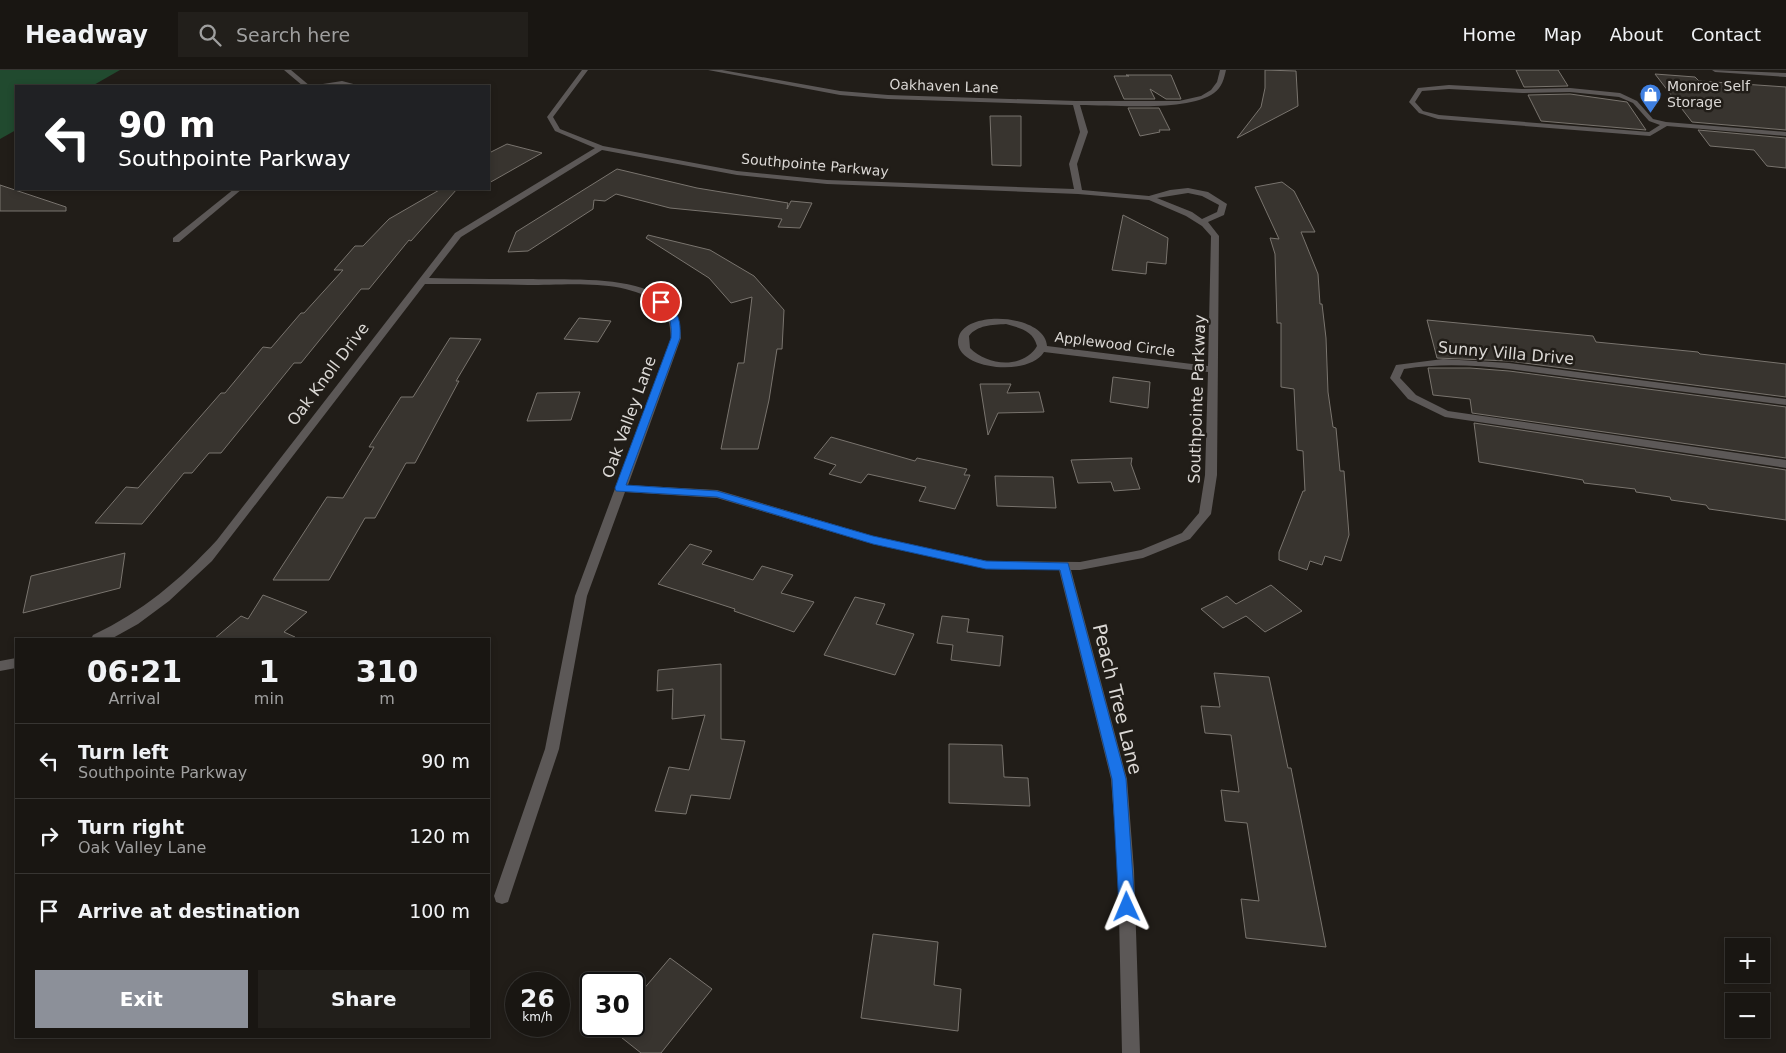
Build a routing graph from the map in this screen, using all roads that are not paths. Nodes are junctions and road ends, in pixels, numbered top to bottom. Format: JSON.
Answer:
{"nodes":[{"id":1,"x":287,"y":70,"type":"edge"},
{"id":2,"x":585,"y":70,"type":"edge"},
{"id":3,"x":710,"y":70,"type":"edge"},
{"id":4,"x":1223,"y":70,"type":"edge"},
{"id":5,"x":1715,"y":70,"type":"edge"},
{"id":6,"x":1786,"y":75,"type":"edge"},
{"id":7,"x":306,"y":85,"type":"edge"},
{"id":8,"x":321,"y":85,"type":"edge"},
{"id":9,"x":355,"y":85,"type":"edge"},
{"id":10,"x":1076,"y":103,"type":"junction"},
{"id":11,"x":1666,"y":124,"type":"junction"},
{"id":12,"x":1786,"y":136,"type":"edge"},
{"id":13,"x":601,"y":148,"type":"junction"},
{"id":14,"x":237,"y":190,"type":"edge"},
{"id":15,"x":1078,"y":192,"type":"junction"},
{"id":16,"x":1150,"y":198,"type":"junction"},
{"id":17,"x":1201,"y":222,"type":"junction"},
{"id":18,"x":176,"y":240,"type":"dead end"},
{"id":19,"x":422,"y":281,"type":"junction"},
{"id":20,"x":1043,"y":349,"type":"junction"},
{"id":21,"x":1214,"y":370,"type":"junction"},
{"id":22,"x":1786,"y":402,"type":"edge"},
{"id":23,"x":1786,"y":464,"type":"edge"},
{"id":24,"x":620,"y":488,"type":"junction"},
{"id":25,"x":1064,"y":566,"type":"junction"},
{"id":26,"x":100,"y":638,"type":"edge"},
{"id":27,"x":15,"y":663,"type":"edge"},
{"id":28,"x":0,"y":666,"type":"edge"},
{"id":29,"x":502,"y":896,"type":"dead end"},
{"id":30,"x":1131,"y":1053,"type":"edge"}],
"edges":[{"from":1,"to":7,"type":"street"},
{"from":2,"to":13,"type":"street","name":"Southpointe Parkway"},
{"from":3,"to":10,"type":"street","name":"Oakhaven Lane"},
{"from":4,"to":10,"type":"street","name":"Oakhaven Lane"},
{"from":5,"to":6,"type":"street"},
{"from":8,"to":9,"type":"street"},
{"from":10,"to":15,"type":"street"},
{"from":11,"to":11,"type":"street"},
{"from":11,"to":12,"type":"street"},
{"from":13,"to":15,"type":"street","name":"Southpointe Parkway"},
{"from":13,"to":19,"type":"street","name":"Oak Knoll Drive"},
{"from":14,"to":18,"type":"street"},
{"from":15,"to":16,"type":"street","name":"Southpointe Parkway"},
{"from":16,"to":17,"type":"street","name":"Southpointe Parkway"},
{"from":16,"to":17,"type":"street","name":"Southpointe Parkway"},
{"from":17,"to":21,"type":"street","name":"Southpointe Parkway"},
{"from":19,"to":24,"type":"street","name":"Oak Valley Lane"},
{"from":19,"to":26,"type":"street","name":"Oak Knoll Drive"},
{"from":20,"to":20,"type":"street","name":"Applewood Circle"},
{"from":20,"to":21,"type":"street","name":"Applewood Circle"},
{"from":21,"to":25,"type":"street","name":"Southpointe Parkway"},
{"from":22,"to":23,"type":"street","name":"Sunny Villa Drive"},
{"from":24,"to":25,"type":"street","name":"Southpointe Parkway"},
{"from":24,"to":29,"type":"street","name":"Oak Valley Lane"},
{"from":25,"to":30,"type":"street","name":"Peach Tree Lane"},
{"from":27,"to":28,"type":"street"}]}
